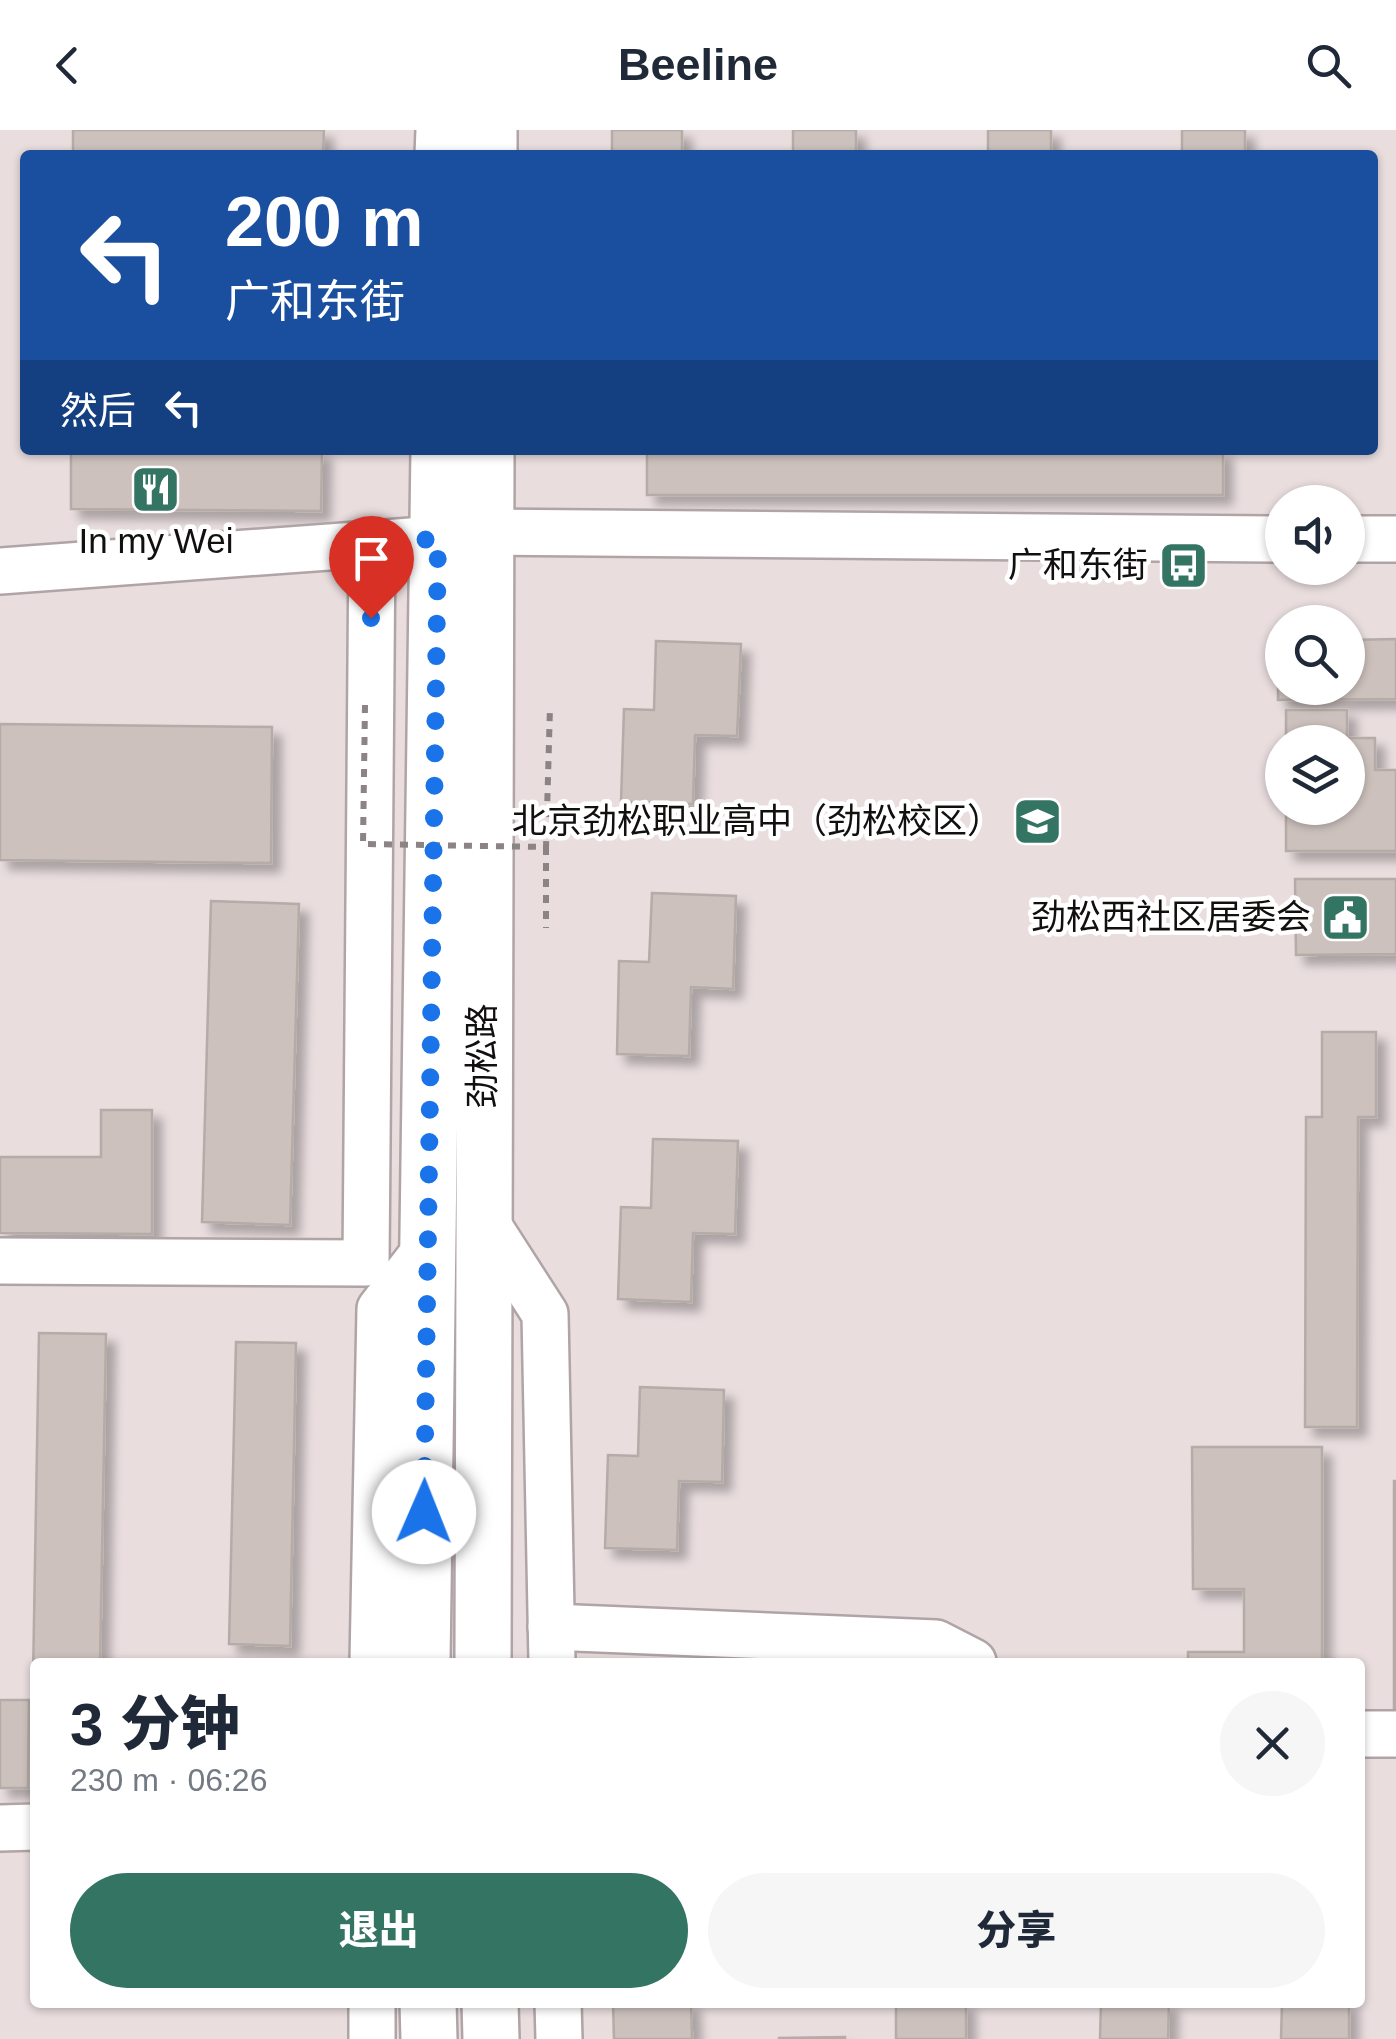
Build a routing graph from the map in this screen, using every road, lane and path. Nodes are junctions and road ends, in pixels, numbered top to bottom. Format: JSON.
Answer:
{"nodes":[{"id":1,"x":441,"y":455,"type":"edge"},
{"id":2,"x":485,"y":455,"type":"edge"},
{"id":3,"x":462,"y":536,"type":"junction"},
{"id":4,"x":1265,"y":539,"type":"edge"},
{"id":5,"x":1365,"y":539,"type":"edge"},
{"id":6,"x":1396,"y":539,"type":"edge"},
{"id":7,"x":372,"y":542,"type":"junction"},
{"id":8,"x":0,"y":571,"type":"edge"},
{"id":9,"x":365,"y":706,"type":"dead end"},
{"id":10,"x":550,"y":707,"type":"dead end"},
{"id":11,"x":546,"y":848,"type":"junction"},
{"id":12,"x":546,"y":928,"type":"dead end"},
{"id":13,"x":482,"y":1216,"type":"junction"},
{"id":14,"x":428,"y":1247,"type":"junction"},
{"id":15,"x":0,"y":1261,"type":"edge"},
{"id":16,"x":551,"y":1645,"type":"edge"},
{"id":17,"x":373,"y":1658,"type":"edge"},
{"id":18,"x":422,"y":1658,"type":"edge"},
{"id":19,"x":483,"y":1658,"type":"edge"},
{"id":20,"x":965,"y":1658,"type":"edge"},
{"id":21,"x":1365,"y":1734,"type":"edge"},
{"id":22,"x":1396,"y":1734,"type":"edge"},
{"id":23,"x":0,"y":1828,"type":"edge"},
{"id":24,"x":30,"y":1828,"type":"edge"},
{"id":25,"x":372,"y":2008,"type":"edge"},
{"id":26,"x":428,"y":2008,"type":"edge"},
{"id":27,"x":490,"y":2008,"type":"edge"},
{"id":28,"x":558,"y":2008,"type":"edge"},
{"id":29,"x":372,"y":2039,"type":"edge"},
{"id":30,"x":429,"y":2039,"type":"edge"},
{"id":31,"x":491,"y":2039,"type":"edge"},
{"id":32,"x":559,"y":2039,"type":"edge"}],
"edges":[{"from":1,"to":3,"type":"main road","name":"劲松路"},
{"from":2,"to":3,"type":"main road","name":"劲松路"},
{"from":3,"to":4,"type":"street"},
{"from":3,"to":7,"type":"street"},
{"from":3,"to":13,"type":"main road","name":"劲松路"},
{"from":3,"to":14,"type":"main road","name":"劲松路"},
{"from":5,"to":6,"type":"street"},
{"from":7,"to":8,"type":"street"},
{"from":7,"to":15,"type":"street"},
{"from":9,"to":11,"type":"path","bridge":true},
{"from":10,"to":11,"type":"path","bridge":true},
{"from":11,"to":12,"type":"path"},
{"from":13,"to":16,"type":"street"},
{"from":13,"to":19,"type":"main road","name":"劲松路"},
{"from":14,"to":17,"type":"street"},
{"from":14,"to":18,"type":"main road","name":"劲松路"},
{"from":16,"to":20,"type":"street"},
{"from":21,"to":22,"type":"street"},
{"from":23,"to":24,"type":"street"},
{"from":25,"to":29,"type":"street"},
{"from":26,"to":30,"type":"main road"},
{"from":27,"to":31,"type":"main road"},
{"from":28,"to":32,"type":"street"}]}
